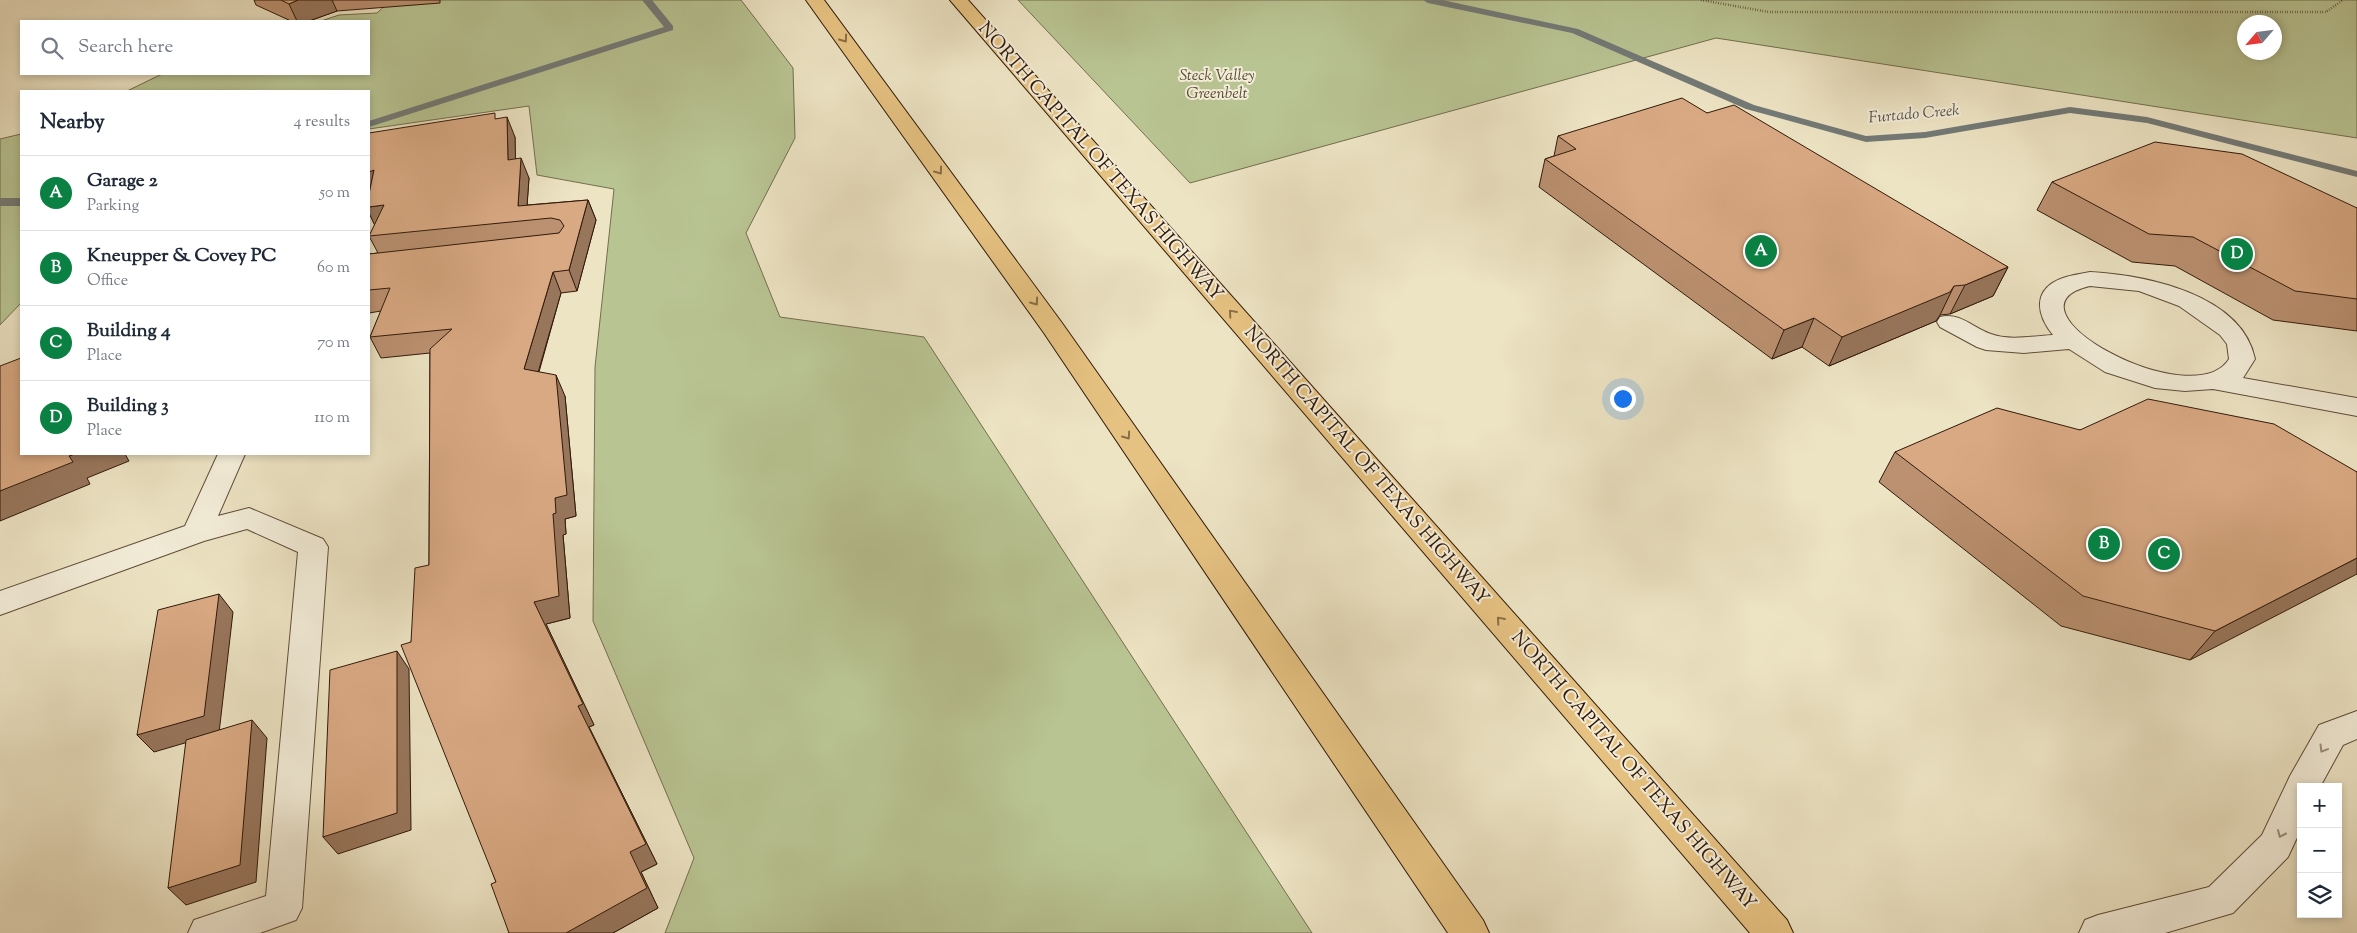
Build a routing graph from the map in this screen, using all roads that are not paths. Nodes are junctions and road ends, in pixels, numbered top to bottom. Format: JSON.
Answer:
{"nodes":[{"id":1,"x":815,"y":0,"type":"edge"},
{"id":2,"x":959,"y":0,"type":"edge"},
{"id":3,"x":1949,"y":322,"type":"edge"},
{"id":4,"x":2071,"y":340,"type":"junction"},
{"id":5,"x":2215,"y":381,"type":"junction"},
{"id":6,"x":2357,"y":407,"type":"edge"},
{"id":7,"x":231,"y":455,"type":"edge"},
{"id":8,"x":196,"y":533,"type":"junction"},
{"id":9,"x":0,"y":603,"type":"edge"},
{"id":10,"x":2357,"y":725,"type":"edge"},
{"id":11,"x":2304,"y":783,"type":"edge"},
{"id":12,"x":2297,"y":797,"type":"edge"},
{"id":13,"x":1465,"y":929,"type":"edge"},
{"id":14,"x":207,"y":933,"type":"edge"},
{"id":15,"x":1774,"y":933,"type":"edge"},
{"id":16,"x":2098,"y":933,"type":"edge"}],
"edges":[{"from":1,"to":13,"type":"highway","one_way":true},
{"from":15,"to":2,"type":"highway","name":"NORTH CAPITAL OF TEXAS HIGHWAY","one_way":true},
{"from":3,"to":4,"type":"lane"},
{"from":4,"to":5,"type":"lane"},
{"from":4,"to":5,"type":"lane"},
{"from":5,"to":6,"type":"lane"},
{"from":7,"to":8,"type":"lane"},
{"from":8,"to":9,"type":"lane"},
{"from":8,"to":14,"type":"lane"},
{"from":10,"to":11,"type":"lane","one_way":true},
{"from":12,"to":16,"type":"lane","one_way":true}]}
